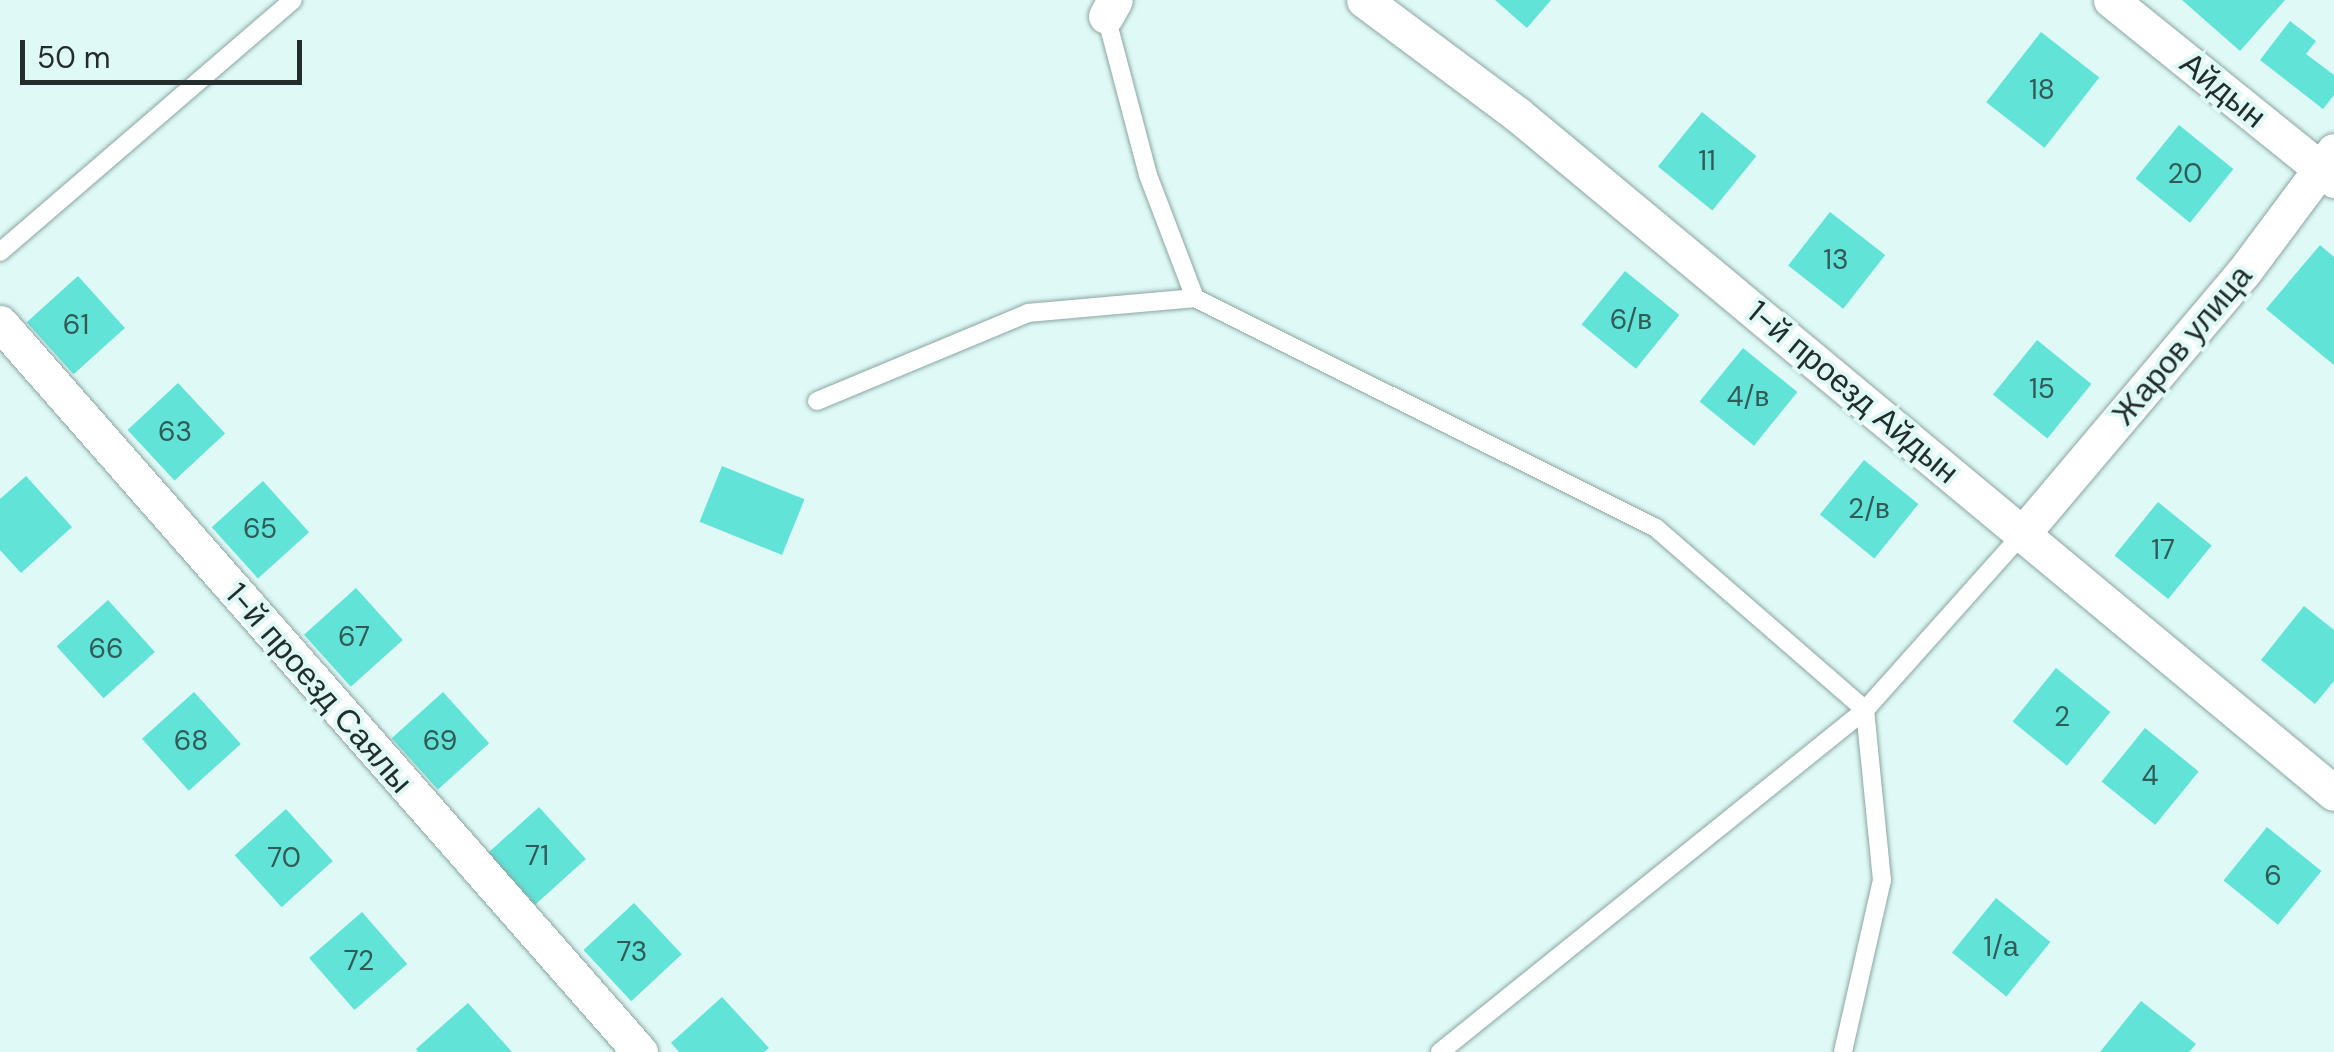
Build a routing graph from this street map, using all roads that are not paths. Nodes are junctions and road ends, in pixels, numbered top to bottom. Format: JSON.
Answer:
{"nodes":[{"id":1,"x":293,"y":0,"type":"edge"},
{"id":2,"x":1364,"y":0,"type":"edge"},
{"id":3,"x":2111,"y":0,"type":"edge"},
{"id":4,"x":1107,"y":5,"type":"edge"},
{"id":5,"x":2329,"y":167,"type":"edge"},
{"id":6,"x":0,"y":252,"type":"edge"},
{"id":7,"x":1195,"y":298,"type":"junction"},
{"id":8,"x":0,"y":322,"type":"edge"},
{"id":9,"x":816,"y":401,"type":"dead end"},
{"id":10,"x":2024,"y":533,"type":"junction"},
{"id":11,"x":1864,"y":710,"type":"junction"},
{"id":12,"x":2334,"y":794,"type":"edge"},
{"id":13,"x":640,"y":1052,"type":"edge"},
{"id":14,"x":1440,"y":1052,"type":"edge"},
{"id":15,"x":1843,"y":1052,"type":"edge"}],
"edges":[{"from":1,"to":6,"type":"lane"},
{"from":2,"to":10,"type":"street","name":"1-й проезд Айдын"},
{"from":3,"to":5,"type":"street","name":"Айдын"},
{"from":4,"to":7,"type":"lane"},
{"from":5,"to":10,"type":"street","name":"Жаров улица"},
{"from":7,"to":9,"type":"lane"},
{"from":7,"to":11,"type":"lane"},
{"from":8,"to":13,"type":"street","name":"1-й проезд Саялы"},
{"from":10,"to":11,"type":"lane"},
{"from":10,"to":12,"type":"street","name":"1-й проезд Айдын"},
{"from":11,"to":14,"type":"lane"},
{"from":11,"to":15,"type":"lane"}]}
